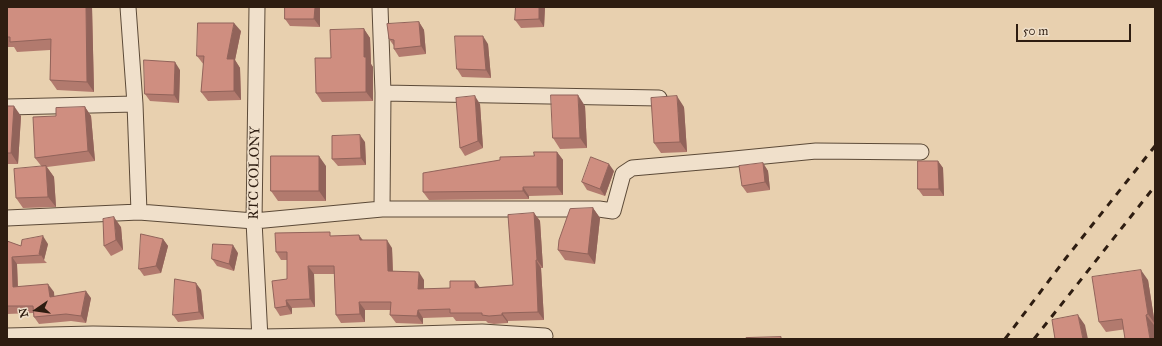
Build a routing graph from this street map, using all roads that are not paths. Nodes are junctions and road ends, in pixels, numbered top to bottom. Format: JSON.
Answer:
{"nodes":[{"id":1,"x":128,"y":7,"type":"edge"},
{"id":2,"x":257,"y":7,"type":"edge"},
{"id":3,"x":380,"y":7,"type":"edge"},
{"id":4,"x":383,"y":93,"type":"junction"},
{"id":5,"x":659,"y":98,"type":"edge"},
{"id":6,"x":136,"y":104,"type":"junction"},
{"id":7,"x":7,"y":107,"type":"edge"},
{"id":8,"x":921,"y":152,"type":"dead end"},
{"id":9,"x":382,"y":210,"type":"junction"},
{"id":10,"x":139,"y":212,"type":"junction"},
{"id":11,"x":7,"y":218,"type":"edge"},
{"id":12,"x":254,"y":221,"type":"junction"},
{"id":13,"x":7,"y":336,"type":"edge"},
{"id":14,"x":501,"y":336,"type":"edge"},
{"id":15,"x":545,"y":336,"type":"dead end"},
{"id":16,"x":71,"y":337,"type":"edge"},
{"id":17,"x":384,"y":337,"type":"edge"},
{"id":18,"x":260,"y":338,"type":"edge"}],
"edges":[{"from":1,"to":6,"type":"street"},
{"from":2,"to":12,"type":"street","name":"RTC COLONY"},
{"from":3,"to":4,"type":"street"},
{"from":4,"to":5,"type":"street"},
{"from":4,"to":9,"type":"street"},
{"from":6,"to":7,"type":"street"},
{"from":6,"to":10,"type":"street"},
{"from":8,"to":9,"type":"street"},
{"from":9,"to":12,"type":"street"},
{"from":10,"to":11,"type":"street"},
{"from":10,"to":12,"type":"street"},
{"from":12,"to":18,"type":"street","name":"RTC COLONY"},
{"from":13,"to":16,"type":"street"},
{"from":14,"to":15,"type":"street"},
{"from":14,"to":17,"type":"street"},
{"from":16,"to":18,"type":"street"},
{"from":17,"to":18,"type":"street"}]}
